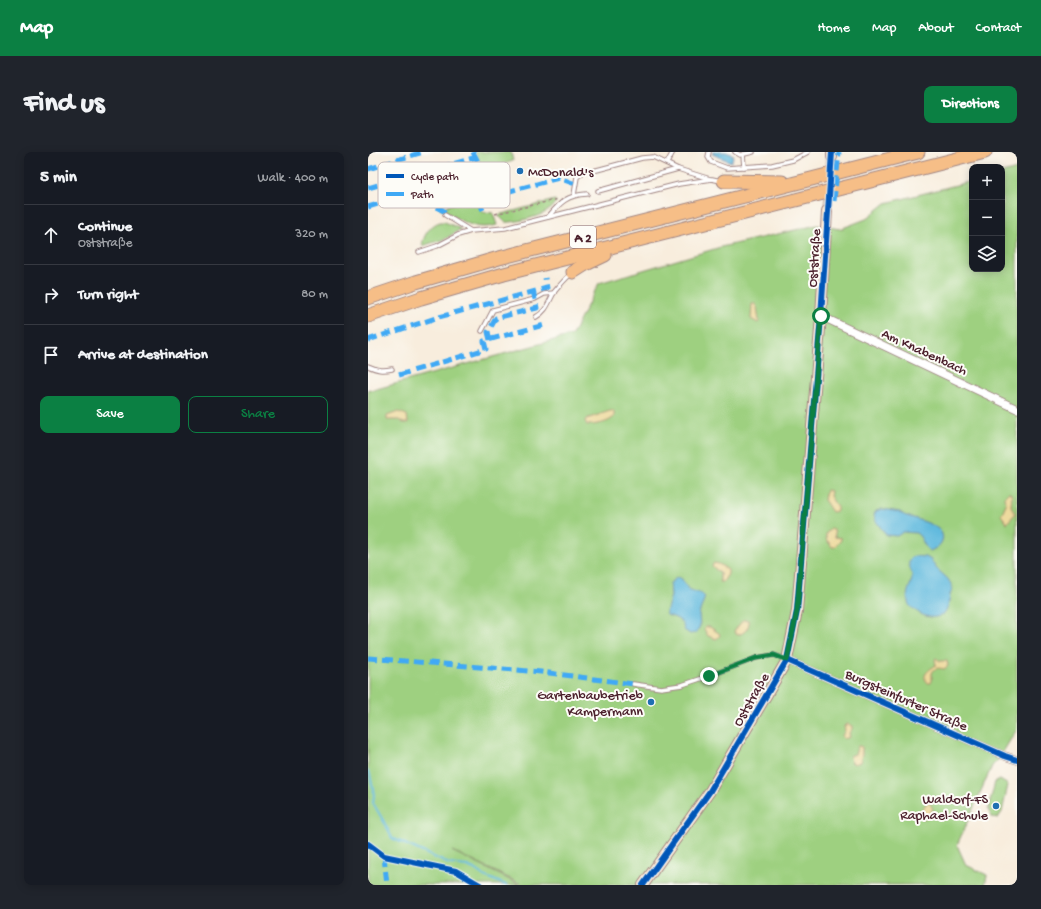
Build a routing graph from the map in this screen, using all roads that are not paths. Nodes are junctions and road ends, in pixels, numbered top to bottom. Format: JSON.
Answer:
{"nodes":[{"id":1,"x":673,"y":152,"type":"edge"},
{"id":2,"x":709,"y":152,"type":"edge"},
{"id":3,"x":735,"y":152,"type":"edge"},
{"id":4,"x":753,"y":152,"type":"edge"},
{"id":5,"x":808,"y":152,"type":"edge"},
{"id":6,"x":918,"y":152,"type":"edge"},
{"id":7,"x":985,"y":152,"type":"edge"},
{"id":8,"x":743,"y":154,"type":"junction"},
{"id":9,"x":667,"y":163,"type":"junction"},
{"id":10,"x":744,"y":167,"type":"junction"},
{"id":11,"x":678,"y":169,"type":"junction"},
{"id":12,"x":593,"y":171,"type":"dead end"},
{"id":13,"x":581,"y":174,"type":"dead end"},
{"id":14,"x":718,"y":180,"type":"junction"},
{"id":15,"x":800,"y":182,"type":"junction"},
{"id":16,"x":598,"y":191,"type":"dead end"},
{"id":17,"x":586,"y":194,"type":"dead end"},
{"id":18,"x":574,"y":195,"type":"junction"},
{"id":19,"x":827,"y":211,"type":"tunnel mouth"},
{"id":20,"x":445,"y":215,"type":"dead end"},
{"id":21,"x":547,"y":218,"type":"junction"},
{"id":22,"x":471,"y":231,"type":"junction"},
{"id":23,"x":636,"y":241,"type":"junction"},
{"id":24,"x":419,"y":252,"type":"dead end"},
{"id":25,"x":573,"y":272,"type":"joint"},
{"id":26,"x":554,"y":293,"type":"junction"},
{"id":27,"x":368,"y":298,"type":"edge"},
{"id":28,"x":368,"y":316,"type":"edge"},
{"id":29,"x":821,"y":316,"type":"junction"},
{"id":30,"x":536,"y":317,"type":"dead end"},
{"id":31,"x":482,"y":331,"type":"dead end"},
{"id":32,"x":368,"y":366,"type":"edge"},
{"id":33,"x":392,"y":369,"type":"dead end"},
{"id":34,"x":1017,"y":409,"type":"edge"},
{"id":35,"x":787,"y":660,"type":"junction"},
{"id":36,"x":633,"y":684,"type":"dead end"},
{"id":37,"x":1017,"y":760,"type":"edge"},
{"id":38,"x":643,"y":885,"type":"edge"}],
"edges":[{"from":1,"to":9,"type":"lane"},
{"from":2,"to":10,"type":"lane"},
{"from":3,"to":8,"type":"lane"},
{"from":4,"to":8,"type":"lane"},
{"from":5,"to":10,"type":"lane"},
{"from":6,"to":15,"type":"highway","number":"A 2"},
{"from":7,"to":23,"type":"highway","number":"A 2"},
{"from":8,"to":10,"type":"lane"},
{"from":9,"to":11,"type":"lane"},
{"from":9,"to":12,"type":"lane"},
{"from":11,"to":14,"type":"lane"},
{"from":11,"to":16,"type":"lane"},
{"from":13,"to":18,"type":"lane"},
{"from":14,"to":15,"type":"highway"},
{"from":14,"to":21,"type":"lane"},
{"from":15,"to":27,"type":"highway","number":"A 2"},
{"from":17,"to":18,"type":"lane"},
{"from":18,"to":21,"type":"lane"},
{"from":19,"to":29,"type":"street","name":"Oststraße"},
{"from":20,"to":22,"type":"lane"},
{"from":21,"to":22,"type":"lane"},
{"from":22,"to":24,"type":"lane"},
{"from":23,"to":25,"type":"highway"},
{"from":23,"to":28,"type":"highway","number":"A 2"},
{"from":25,"to":26,"type":"lane"},
{"from":26,"to":30,"type":"lane"},
{"from":26,"to":31,"type":"lane"},
{"from":29,"to":34,"type":"street","name":"Am Knabenbach"},
{"from":29,"to":35,"type":"street","name":"Oststraße"},
{"from":32,"to":33,"type":"lane"},
{"from":35,"to":36,"type":"lane"},
{"from":35,"to":37,"type":"street","name":"Burgsteinfurter Straße"},
{"from":35,"to":38,"type":"street","name":"Oststraße"}]}
